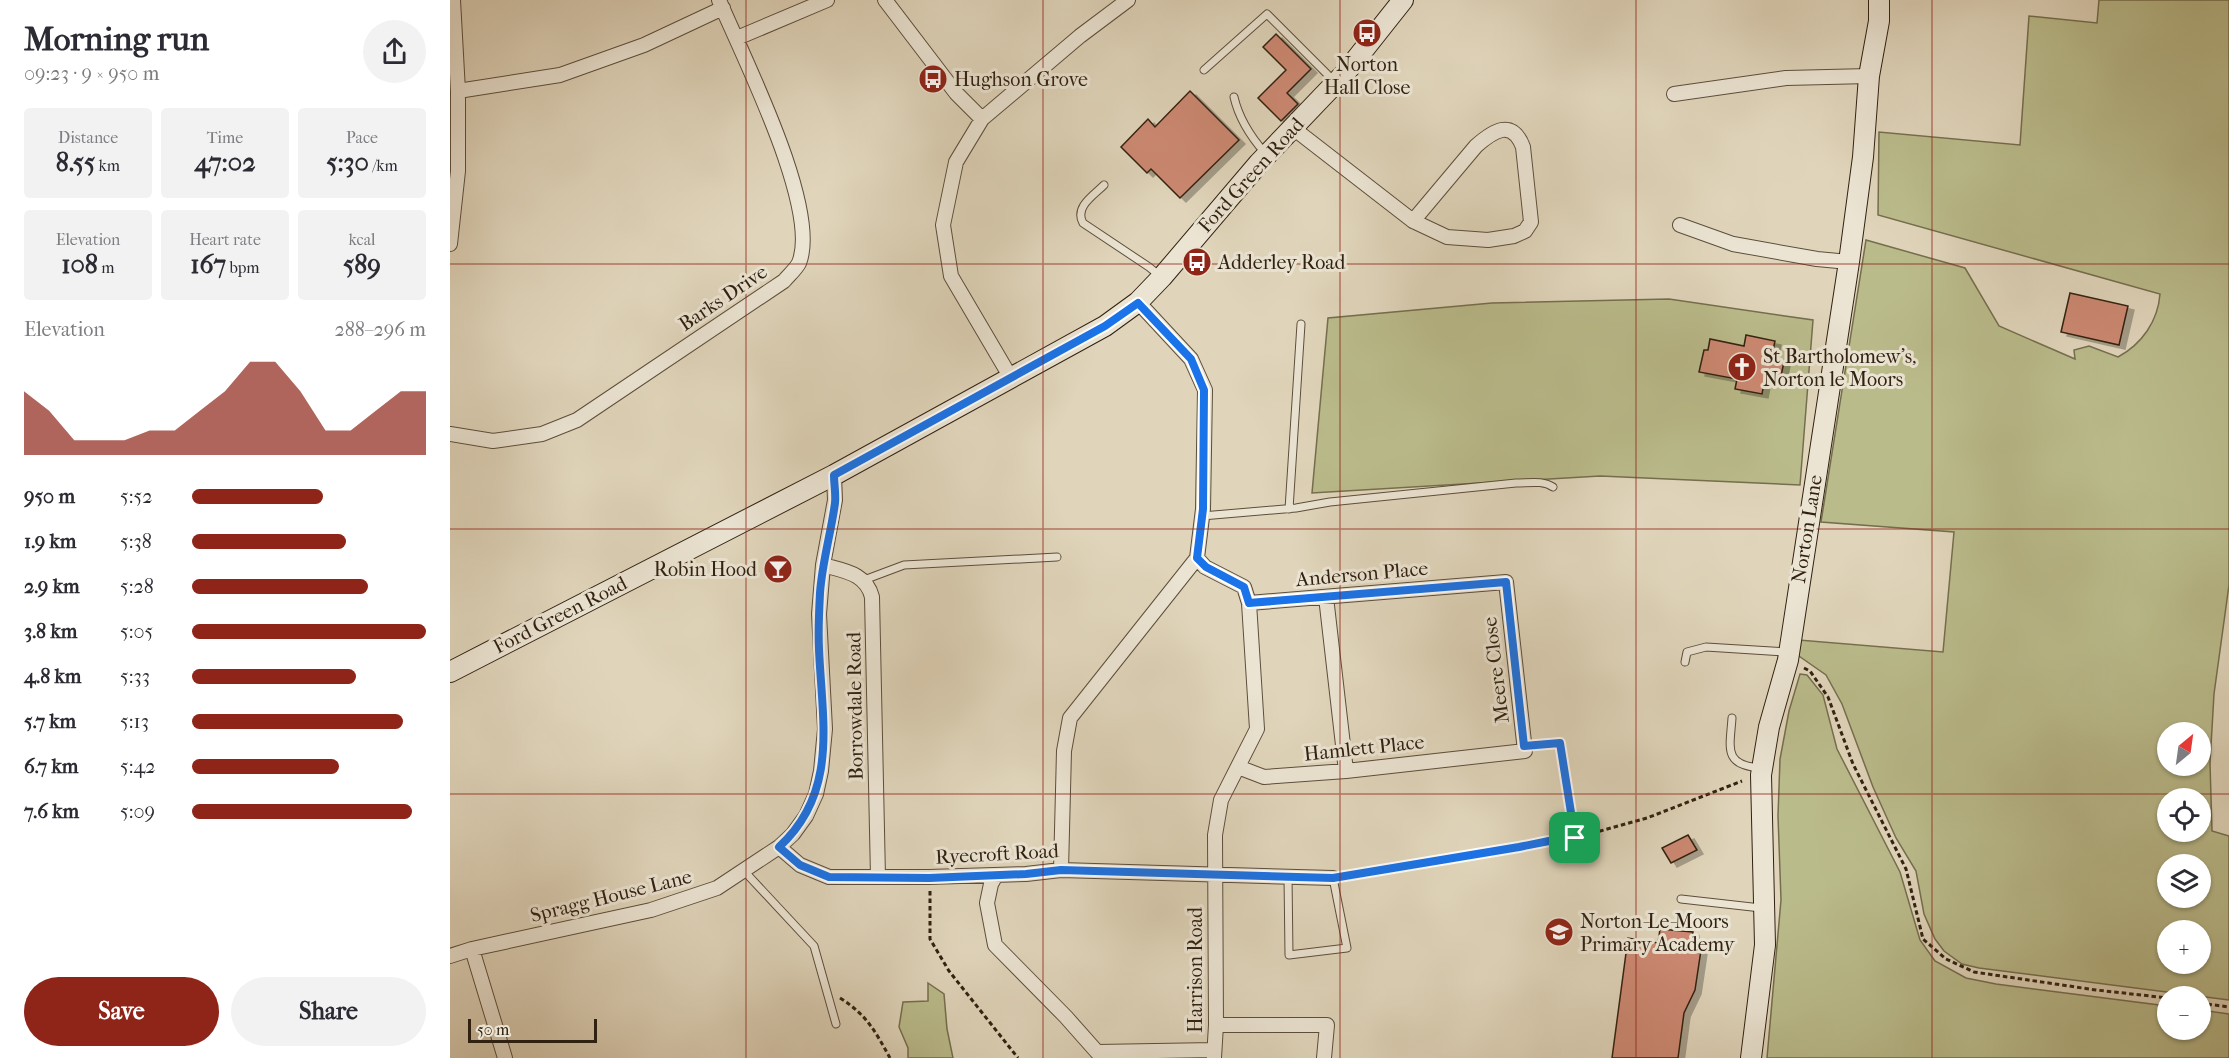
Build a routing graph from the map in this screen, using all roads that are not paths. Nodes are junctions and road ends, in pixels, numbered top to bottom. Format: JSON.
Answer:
{"nodes":[{"id":1,"x":453,"y":0,"type":"edge"},
{"id":2,"x":827,"y":0,"type":"edge"},
{"id":3,"x":885,"y":0,"type":"edge"},
{"id":4,"x":1128,"y":0,"type":"edge"},
{"id":5,"x":1403,"y":0,"type":"edge"},
{"id":6,"x":1879,"y":0,"type":"edge"},
{"id":7,"x":721,"y":4,"type":"edge"},
{"id":8,"x":737,"y":38,"type":"junction"},
{"id":9,"x":1204,"y":70,"type":"dead end"},
{"id":10,"x":1869,"y":76,"type":"junction"},
{"id":11,"x":1336,"y":83,"type":"junction"},
{"id":12,"x":458,"y":91,"type":"junction"},
{"id":13,"x":1674,"y":94,"type":"dead end"},
{"id":14,"x":1234,"y":97,"type":"dead end"},
{"id":15,"x":982,"y":118,"type":"junction"},
{"id":16,"x":1293,"y":128,"type":"junction"},
{"id":17,"x":1266,"y":155,"type":"junction"},
{"id":18,"x":1104,"y":185,"type":"dead end"},
{"id":19,"x":1413,"y":221,"type":"junction"},
{"id":20,"x":1680,"y":225,"type":"dead end"},
{"id":21,"x":450,"y":244,"type":"edge"},
{"id":22,"x":1849,"y":262,"type":"junction"},
{"id":23,"x":1162,"y":277,"type":"junction"},
{"id":24,"x":1138,"y":303,"type":"junction"},
{"id":25,"x":1301,"y":324,"type":"dead end"},
{"id":26,"x":1011,"y":378,"type":"junction"},
{"id":27,"x":450,"y":435,"type":"edge"},
{"id":28,"x":834,"y":475,"type":"junction"},
{"id":29,"x":1553,"y":487,"type":"dead end"},
{"id":30,"x":1289,"y":508,"type":"junction"},
{"id":31,"x":1202,"y":516,"type":"junction"},
{"id":32,"x":1057,"y":557,"type":"dead end"},
{"id":33,"x":1197,"y":558,"type":"junction"},
{"id":34,"x":823,"y":565,"type":"junction"},
{"id":35,"x":864,"y":580,"type":"junction"},
{"id":36,"x":1478,"y":584,"type":"joint"},
{"id":37,"x":1326,"y":597,"type":"junction"},
{"id":38,"x":1249,"y":603,"type":"junction"},
{"id":39,"x":1788,"y":656,"type":"junction"},
{"id":40,"x":1685,"y":662,"type":"dead end"},
{"id":41,"x":450,"y":672,"type":"edge"},
{"id":42,"x":1732,"y":718,"type":"dead end"},
{"id":43,"x":1495,"y":753,"type":"joint"},
{"id":44,"x":1238,"y":767,"type":"junction"},
{"id":45,"x":1346,"y":771,"type":"junction"},
{"id":46,"x":1762,"y":772,"type":"junction"},
{"id":47,"x":779,"y":847,"type":"junction"},
{"id":48,"x":1061,"y":870,"type":"junction"},
{"id":49,"x":745,"y":872,"type":"junction"},
{"id":50,"x":996,"y":875,"type":"junction"},
{"id":51,"x":1215,"y":875,"type":"junction"},
{"id":52,"x":878,"y":877,"type":"junction"},
{"id":53,"x":1288,"y":877,"type":"junction"},
{"id":54,"x":1333,"y":878,"type":"joint"},
{"id":55,"x":1681,"y":898,"type":"dead end"},
{"id":56,"x":1764,"y":908,"type":"junction"},
{"id":57,"x":472,"y":949,"type":"junction"},
{"id":58,"x":450,"y":956,"type":"edge"},
{"id":59,"x":836,"y":1024,"type":"dead end"},
{"id":60,"x":1216,"y":1025,"type":"junction"},
{"id":61,"x":1214,"y":1054,"type":"edge"},
{"id":62,"x":1097,"y":1055,"type":"edge"},
{"id":63,"x":505,"y":1058,"type":"edge"},
{"id":64,"x":1324,"y":1058,"type":"edge"},
{"id":65,"x":1751,"y":1058,"type":"edge"}],
"edges":[{"from":1,"to":12,"type":"street"},
{"from":2,"to":8,"type":"street"},
{"from":3,"to":15,"type":"street"},
{"from":4,"to":15,"type":"street"},
{"from":5,"to":11,"type":"main road","name":"Ford Green Road"},
{"from":6,"to":10,"type":"main road","name":"Norton Lane"},
{"from":7,"to":8,"type":"street","name":"Barks Drive"},
{"from":7,"to":12,"type":"street"},
{"from":8,"to":27,"type":"street","name":"Barks Drive"},
{"from":9,"to":11,"type":"lane"},
{"from":10,"to":13,"type":"street"},
{"from":10,"to":22,"type":"main road","name":"Norton Lane"},
{"from":11,"to":16,"type":"main road","name":"Ford Green Road"},
{"from":12,"to":21,"type":"street"},
{"from":14,"to":17,"type":"lane"},
{"from":15,"to":26,"type":"street"},
{"from":16,"to":17,"type":"main road","name":"Ford Green Road"},
{"from":16,"to":19,"type":"street"},
{"from":17,"to":23,"type":"main road","name":"Ford Green Road"},
{"from":18,"to":23,"type":"lane"},
{"from":19,"to":19,"type":"street"},
{"from":20,"to":22,"type":"street"},
{"from":22,"to":39,"type":"main road","name":"Norton Lane"},
{"from":23,"to":24,"type":"main road","name":"Ford Green Road"},
{"from":24,"to":26,"type":"main road","name":"Ford Green Road"},
{"from":24,"to":31,"type":"street"},
{"from":25,"to":30,"type":"lane"},
{"from":26,"to":28,"type":"main road","name":"Ford Green Road"},
{"from":28,"to":34,"type":"street","name":"Spragg House Lane"},
{"from":28,"to":41,"type":"main road","name":"Ford Green Road"},
{"from":29,"to":30,"type":"lane"},
{"from":30,"to":31,"type":"lane"},
{"from":31,"to":33,"type":"street"},
{"from":32,"to":35,"type":"lane"},
{"from":33,"to":38,"type":"street"},
{"from":33,"to":48,"type":"street"},
{"from":34,"to":35,"type":"street"},
{"from":34,"to":47,"type":"street","name":"Spragg House Lane"},
{"from":35,"to":52,"type":"street","name":"Borrowdale Road"},
{"from":36,"to":37,"type":"street","name":"Anderson Place"},
{"from":36,"to":43,"type":"street","name":"Meere Close"},
{"from":37,"to":38,"type":"street","name":"Anderson Place"},
{"from":37,"to":45,"type":"street"},
{"from":38,"to":44,"type":"street","name":"Harrison Road"},
{"from":39,"to":40,"type":"lane"},
{"from":39,"to":46,"type":"main road","name":"Norton Lane"},
{"from":42,"to":46,"type":"lane"},
{"from":43,"to":45,"type":"street","name":"Hamlett Place"},
{"from":44,"to":45,"type":"street","name":"Hamlett Place"},
{"from":44,"to":51,"type":"street","name":"Harrison Road"},
{"from":46,"to":56,"type":"main road","name":"Norton Lane"},
{"from":47,"to":49,"type":"street","name":"Spragg House Lane"},
{"from":47,"to":52,"type":"street","name":"Ryecroft Road"},
{"from":48,"to":50,"type":"street","name":"Ryecroft Road"},
{"from":48,"to":51,"type":"street","name":"Ryecroft Road"},
{"from":49,"to":57,"type":"street","name":"Spragg House Lane"},
{"from":49,"to":59,"type":"lane"},
{"from":50,"to":52,"type":"street","name":"Ryecroft Road"},
{"from":50,"to":62,"type":"street"},
{"from":51,"to":53,"type":"street","name":"Ryecroft Road"},
{"from":51,"to":60,"type":"street","name":"Harrison Road"},
{"from":53,"to":54,"type":"street","name":"Ryecroft Road"},
{"from":53,"to":54,"type":"lane"},
{"from":55,"to":56,"type":"lane"},
{"from":56,"to":65,"type":"main road","name":"Norton Lane"},
{"from":57,"to":58,"type":"street","name":"Spragg House Lane"},
{"from":57,"to":63,"type":"street"},
{"from":60,"to":61,"type":"street","name":"Harrison Road"},
{"from":60,"to":64,"type":"street"},
{"from":61,"to":62,"type":"street"}]}
